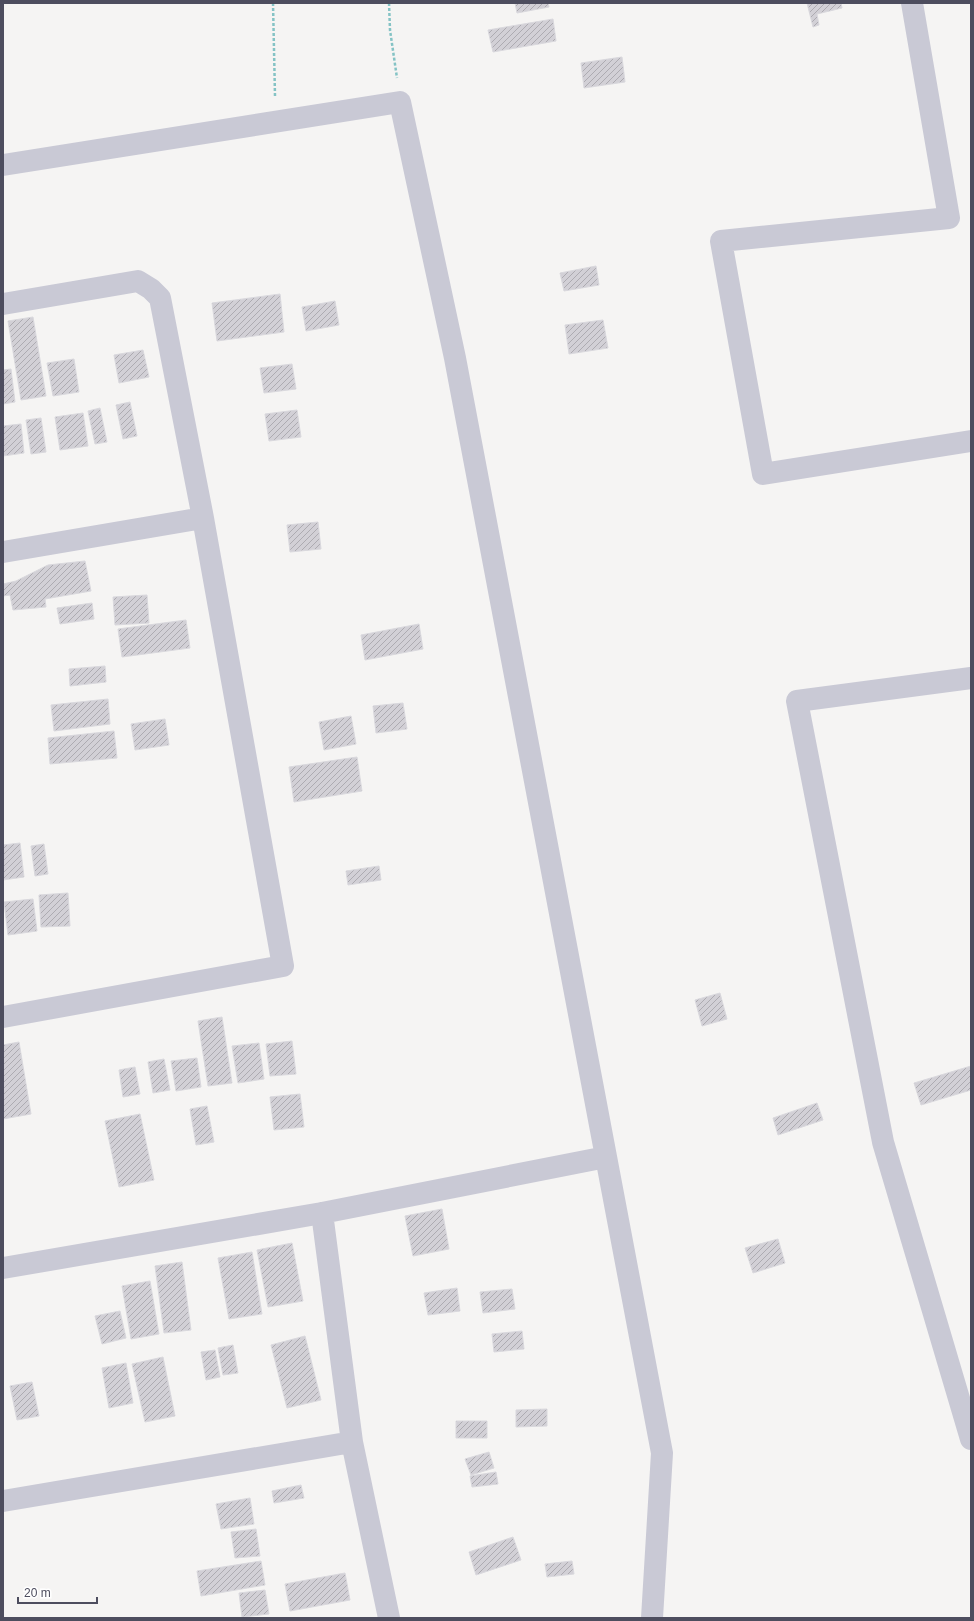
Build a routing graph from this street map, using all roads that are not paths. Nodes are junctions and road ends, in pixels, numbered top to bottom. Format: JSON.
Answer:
{"nodes":[{"id":1,"x":912,"y":3,"type":"edge"},
{"id":2,"x":3,"y":165,"type":"edge"},
{"id":3,"x":3,"y":304,"type":"edge"},
{"id":4,"x":971,"y":441,"type":"edge"},
{"id":5,"x":203,"y":518,"type":"junction"},
{"id":6,"x":3,"y":552,"type":"edge"},
{"id":7,"x":971,"y":678,"type":"edge"},
{"id":8,"x":3,"y":1017,"type":"edge"},
{"id":9,"x":606,"y":1158,"type":"junction"},
{"id":10,"x":322,"y":1213,"type":"junction"},
{"id":11,"x":3,"y":1268,"type":"edge"},
{"id":12,"x":971,"y":1439,"type":"edge"},
{"id":13,"x":352,"y":1442,"type":"junction"},
{"id":14,"x":3,"y":1501,"type":"edge"},
{"id":15,"x":389,"y":1618,"type":"edge"},
{"id":16,"x":652,"y":1618,"type":"edge"}],
"edges":[{"from":1,"to":4,"type":"street"},
{"from":2,"to":9,"type":"street"},
{"from":3,"to":5,"type":"street"},
{"from":5,"to":6,"type":"street"},
{"from":5,"to":8,"type":"street"},
{"from":7,"to":12,"type":"street"},
{"from":9,"to":10,"type":"street"},
{"from":9,"to":16,"type":"street"},
{"from":10,"to":11,"type":"street"},
{"from":10,"to":13,"type":"street"},
{"from":13,"to":14,"type":"street"},
{"from":13,"to":15,"type":"street"}]}
